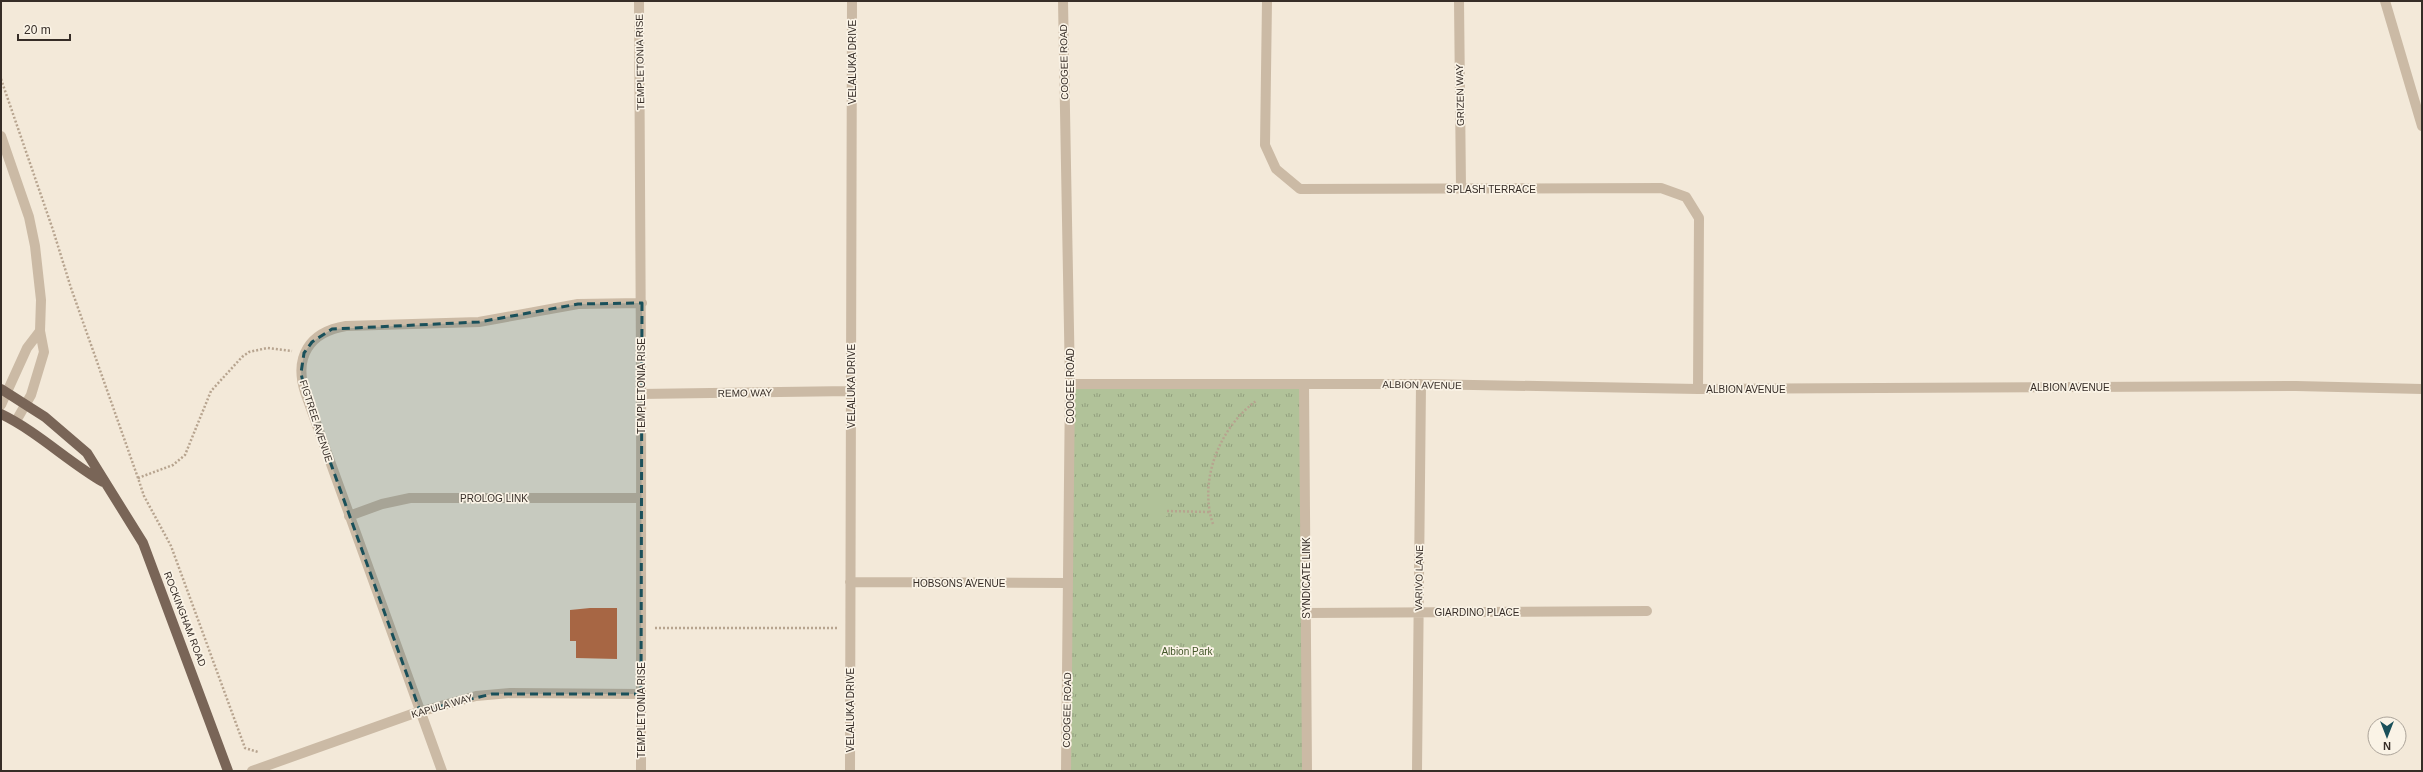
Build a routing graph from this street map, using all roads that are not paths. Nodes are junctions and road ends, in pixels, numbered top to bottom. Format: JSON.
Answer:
{"nodes":[{"id":1,"x":639,"y":1,"type":"edge"},
{"id":2,"x":852,"y":1,"type":"edge"},
{"id":3,"x":1063,"y":1,"type":"edge"},
{"id":4,"x":1267,"y":1,"type":"edge"},
{"id":5,"x":1459,"y":1,"type":"edge"},
{"id":6,"x":2385,"y":1,"type":"edge"},
{"id":7,"x":2422,"y":126,"type":"edge"},
{"id":8,"x":1,"y":136,"type":"edge"},
{"id":9,"x":1461,"y":189,"type":"junction"},
{"id":10,"x":642,"y":304,"type":"junction"},
{"id":11,"x":40,"y":331,"type":"junction"},
{"id":12,"x":1070,"y":384,"type":"junction"},
{"id":13,"x":1304,"y":384,"type":"junction"},
{"id":14,"x":1421,"y":384,"type":"junction"},
{"id":15,"x":1698,"y":389,"type":"junction"},
{"id":16,"x":2422,"y":389,"type":"edge"},
{"id":17,"x":4,"y":391,"type":"edge"},
{"id":18,"x":851,"y":391,"type":"junction"},
{"id":19,"x":640,"y":394,"type":"junction"},
{"id":20,"x":27,"y":404,"type":"junction"},
{"id":21,"x":1,"y":405,"type":"edge"},
{"id":22,"x":1,"y":414,"type":"edge"},
{"id":23,"x":16,"y":422,"type":"junction"},
{"id":24,"x":104,"y":483,"type":"junction"},
{"id":25,"x":642,"y":498,"type":"junction"},
{"id":26,"x":349,"y":516,"type":"junction"},
{"id":27,"x":850,"y":582,"type":"junction"},
{"id":28,"x":1068,"y":583,"type":"junction"},
{"id":29,"x":1647,"y":611,"type":"dead end"},
{"id":30,"x":1418,"y":612,"type":"junction"},
{"id":31,"x":1306,"y":613,"type":"junction"},
{"id":32,"x":641,"y":694,"type":"junction"},
{"id":33,"x":420,"y":711,"type":"junction"},
{"id":34,"x":228,"y":771,"type":"edge"},
{"id":35,"x":252,"y":771,"type":"edge"},
{"id":36,"x":442,"y":771,"type":"edge"},
{"id":37,"x":641,"y":771,"type":"edge"},
{"id":38,"x":850,"y":771,"type":"edge"},
{"id":39,"x":1066,"y":771,"type":"edge"},
{"id":40,"x":1307,"y":771,"type":"edge"},
{"id":41,"x":1417,"y":771,"type":"edge"}],
"edges":[{"from":1,"to":10,"type":"street","name":"TEMPLETONIA RISE"},
{"from":2,"to":18,"type":"street","name":"VELALUKA DRIVE"},
{"from":3,"to":12,"type":"street","name":"COOGEE ROAD"},
{"from":4,"to":9,"type":"street","name":"SPLASH TERRACE"},
{"from":5,"to":9,"type":"street","name":"GRIZEN WAY"},
{"from":6,"to":7,"type":"street"},
{"from":8,"to":11,"type":"street"},
{"from":9,"to":15,"type":"street","name":"SPLASH TERRACE"},
{"from":10,"to":19,"type":"street","name":"TEMPLETONIA RISE"},
{"from":10,"to":26,"type":"street","name":"FIGTREE AVENUE"},
{"from":11,"to":17,"type":"street"},
{"from":11,"to":20,"type":"street"},
{"from":12,"to":13,"type":"street","name":"ALBION AVENUE"},
{"from":12,"to":28,"type":"street","name":"COOGEE ROAD"},
{"from":13,"to":14,"type":"street","name":"ALBION AVENUE"},
{"from":13,"to":31,"type":"street","name":"SYNDICATE LINK"},
{"from":14,"to":15,"type":"street","name":"ALBION AVENUE"},
{"from":14,"to":30,"type":"street","name":"VARIVO LANE"},
{"from":15,"to":16,"type":"street","name":"ALBION AVENUE"},
{"from":17,"to":20,"type":"main road","name":"ROCKINGHAM ROAD"},
{"from":17,"to":21,"type":"street"},
{"from":18,"to":19,"type":"street","name":"REMO WAY"},
{"from":18,"to":27,"type":"street","name":"VELALUKA DRIVE"},
{"from":19,"to":25,"type":"street","name":"TEMPLETONIA RISE"},
{"from":20,"to":23,"type":"street"},
{"from":20,"to":24,"type":"main road","name":"ROCKINGHAM ROAD"},
{"from":22,"to":23,"type":"main road","name":"ROCKINGHAM ROAD"},
{"from":23,"to":24,"type":"main road","name":"ROCKINGHAM ROAD"},
{"from":24,"to":34,"type":"main road","name":"ROCKINGHAM ROAD"},
{"from":25,"to":26,"type":"street","name":"PROLOG LINK"},
{"from":25,"to":32,"type":"street","name":"TEMPLETONIA RISE"},
{"from":26,"to":33,"type":"street","name":"FIGTREE AVENUE"},
{"from":27,"to":28,"type":"street","name":"HOBSONS AVENUE"},
{"from":27,"to":38,"type":"street","name":"VELALUKA DRIVE"},
{"from":28,"to":39,"type":"street","name":"COOGEE ROAD"},
{"from":29,"to":30,"type":"street","name":"GIARDINO PLACE"},
{"from":30,"to":31,"type":"street","name":"GIARDINO PLACE"},
{"from":30,"to":41,"type":"street","name":"VARIVO LANE"},
{"from":31,"to":40,"type":"street","name":"SYNDICATE LINK"},
{"from":32,"to":33,"type":"street","name":"KAPULA WAY"},
{"from":32,"to":37,"type":"street","name":"TEMPLETONIA RISE"},
{"from":33,"to":35,"type":"street","name":"KAPULA WAY"},
{"from":33,"to":36,"type":"street","name":"FIGTREE AVENUE"}]}
